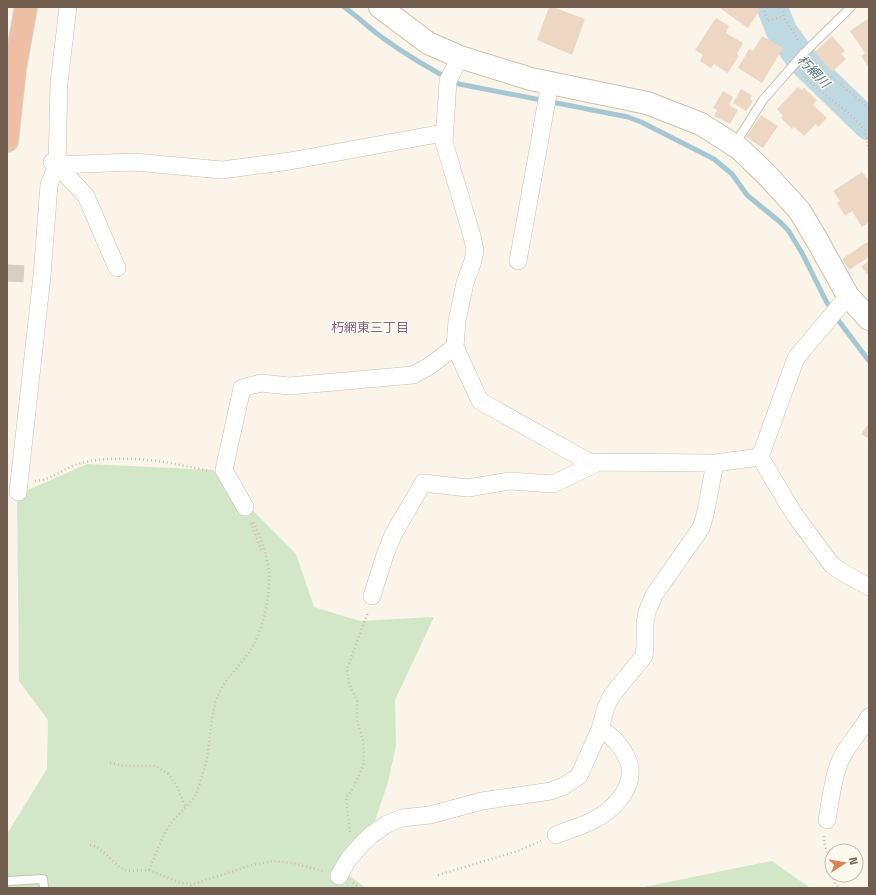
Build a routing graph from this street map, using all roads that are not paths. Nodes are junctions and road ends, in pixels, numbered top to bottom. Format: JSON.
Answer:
{"nodes":[{"id":1,"x":26,"y":7,"type":"edge"},
{"id":2,"x":68,"y":7,"type":"edge"},
{"id":3,"x":380,"y":7,"type":"edge"},
{"id":4,"x":851,"y":7,"type":"edge"},
{"id":5,"x":454,"y":70,"type":"junction"},
{"id":6,"x":548,"y":95,"type":"junction"},
{"id":7,"x":443,"y":133,"type":"junction"},
{"id":8,"x":7,"y":141,"type":"edge"},
{"id":9,"x":734,"y":145,"type":"junction"},
{"id":10,"x":53,"y":162,"type":"junction"},
{"id":11,"x":518,"y":260,"type":"dead end"},
{"id":12,"x":118,"y":268,"type":"dead end"},
{"id":13,"x":838,"y":307,"type":"junction"},
{"id":14,"x":869,"y":319,"type":"edge"},
{"id":15,"x":455,"y":347,"type":"junction"},
{"id":16,"x":760,"y":457,"type":"junction"},
{"id":17,"x":599,"y":462,"type":"junction"},
{"id":18,"x":715,"y":463,"type":"junction"},
{"id":19,"x":18,"y":487,"type":"road end"},
{"id":20,"x":244,"y":507,"type":"road end"},
{"id":21,"x":869,"y":587,"type":"edge"},
{"id":22,"x":372,"y":596,"type":"road end"},
{"id":23,"x":869,"y":717,"type":"edge"},
{"id":24,"x":600,"y":729,"type":"junction"},
{"id":25,"x":827,"y":820,"type":"road end"},
{"id":26,"x":556,"y":835,"type":"road end"},
{"id":27,"x":339,"y":876,"type":"road end"},
{"id":28,"x":7,"y":881,"type":"edge"},
{"id":29,"x":44,"y":888,"type":"edge"}],
"edges":[{"from":1,"to":8,"type":"highway"},
{"from":2,"to":10,"type":"street"},
{"from":3,"to":5,"type":"street"},
{"from":4,"to":9,"type":"lane"},
{"from":5,"to":6,"type":"street"},
{"from":5,"to":7,"type":"street"},
{"from":6,"to":9,"type":"street"},
{"from":6,"to":11,"type":"street"},
{"from":7,"to":10,"type":"street"},
{"from":7,"to":15,"type":"street"},
{"from":9,"to":13,"type":"street"},
{"from":10,"to":12,"type":"street"},
{"from":10,"to":19,"type":"street"},
{"from":13,"to":14,"type":"street"},
{"from":13,"to":16,"type":"street"},
{"from":15,"to":17,"type":"street"},
{"from":15,"to":20,"type":"street"},
{"from":16,"to":18,"type":"street"},
{"from":16,"to":21,"type":"street"},
{"from":17,"to":18,"type":"street"},
{"from":17,"to":22,"type":"street"},
{"from":18,"to":24,"type":"street"},
{"from":23,"to":25,"type":"street"},
{"from":24,"to":26,"type":"street"},
{"from":24,"to":27,"type":"street"},
{"from":28,"to":29,"type":"lane"}]}
